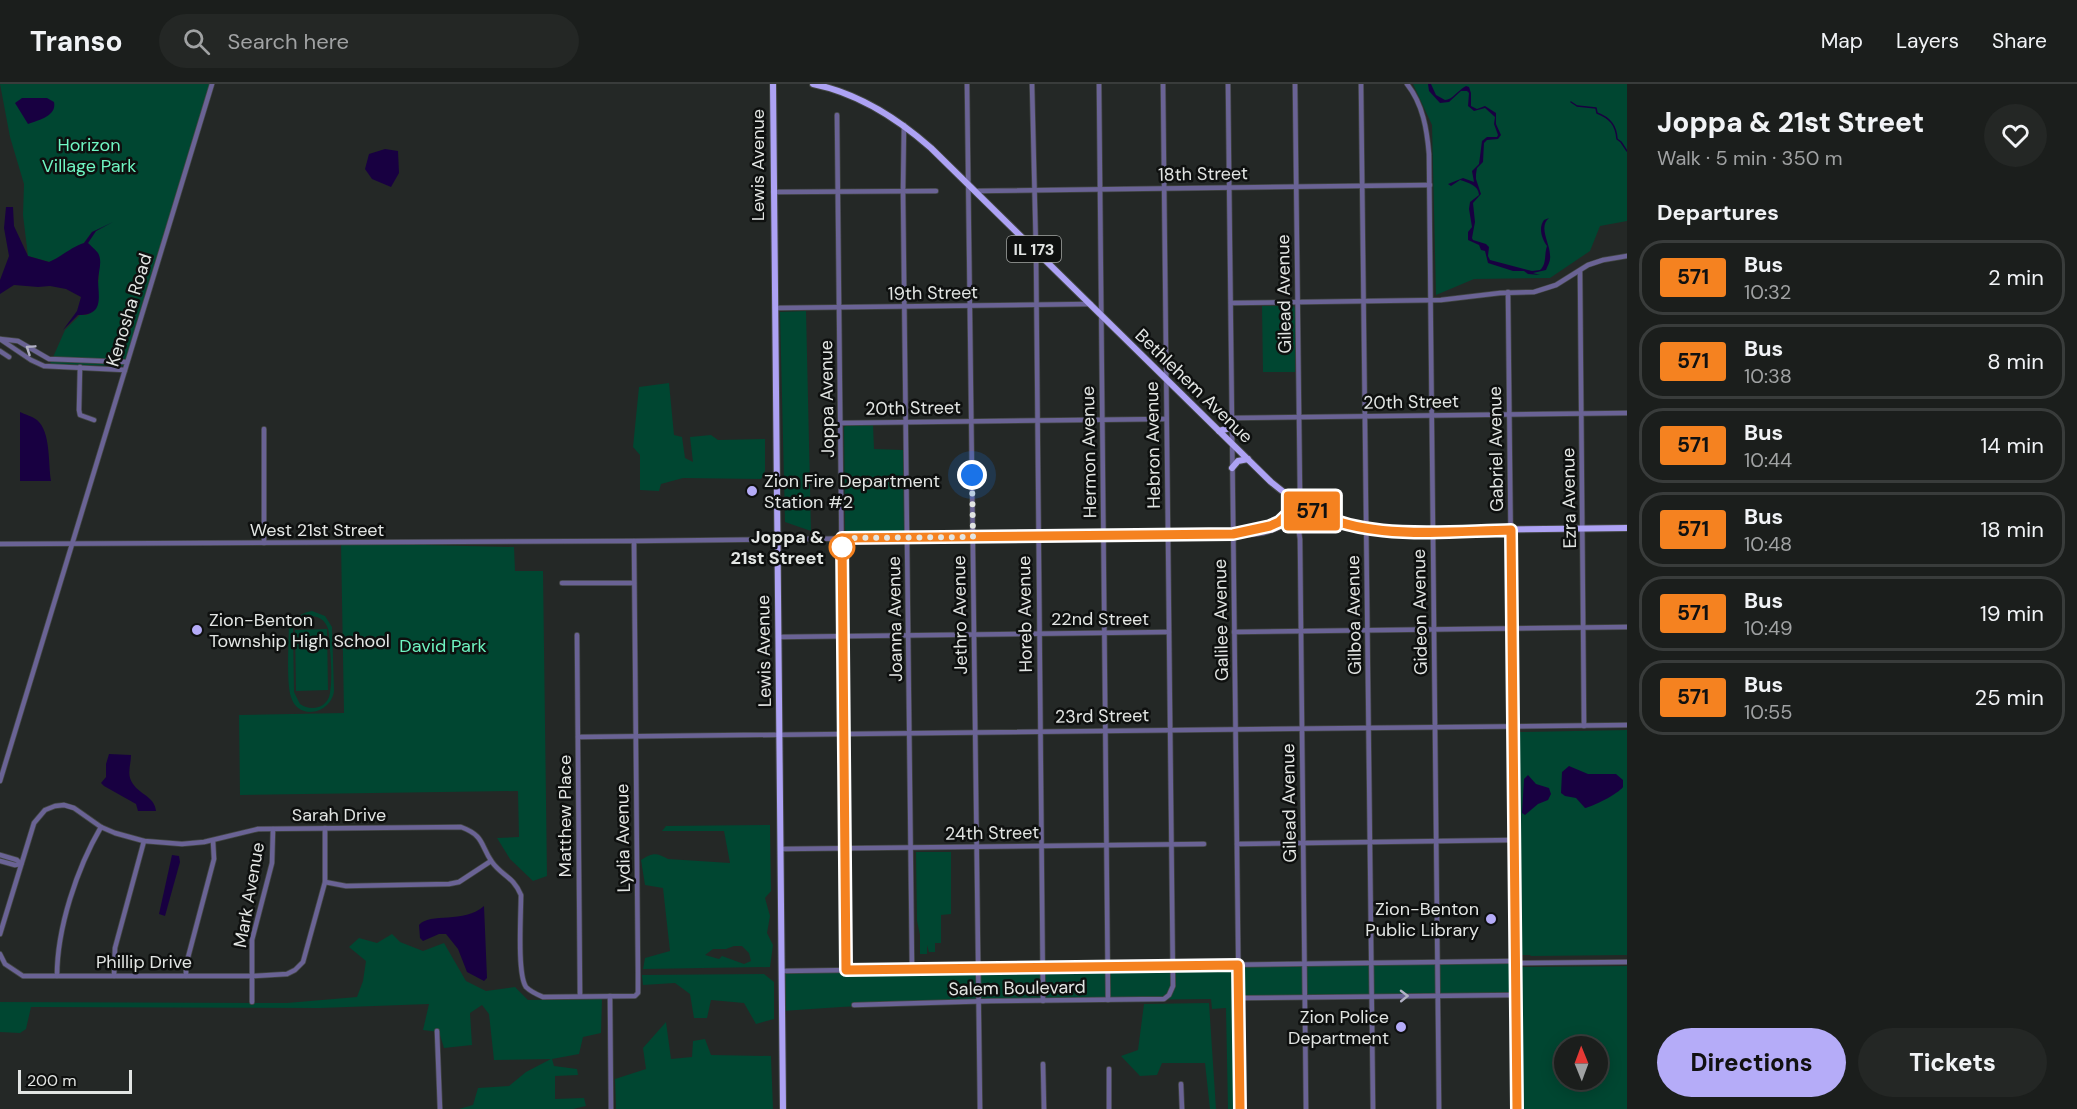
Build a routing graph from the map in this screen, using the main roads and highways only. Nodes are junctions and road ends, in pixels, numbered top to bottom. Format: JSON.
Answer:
{"nodes":[{"id":1,"x":773,"y":84,"type":"edge"},
{"id":2,"x":813,"y":84,"type":"edge"},
{"id":3,"x":1232,"y":421,"type":"road end"},
{"id":4,"x":1219,"y":431,"type":"junction"},
{"id":5,"x":1248,"y":459,"type":"junction"},
{"id":6,"x":1232,"y":468,"type":"road end"},
{"id":7,"x":1627,"y":528,"type":"edge"},
{"id":8,"x":783,"y":1109,"type":"edge"}],
"edges":[{"from":1,"to":8,"type":"main road","name":"Lewis Avenue"},
{"from":2,"to":4,"type":"main road","name":"Bethlehem Avenue","number":"IL 173"},
{"from":3,"to":4,"type":"main road"},
{"from":4,"to":5,"type":"main road","name":"Bethlehem Avenue","number":"IL 173"},
{"from":5,"to":6,"type":"main road"},
{"from":5,"to":7,"type":"main road","name":"Bethlehem Avenue","number":"IL 173"}]}
